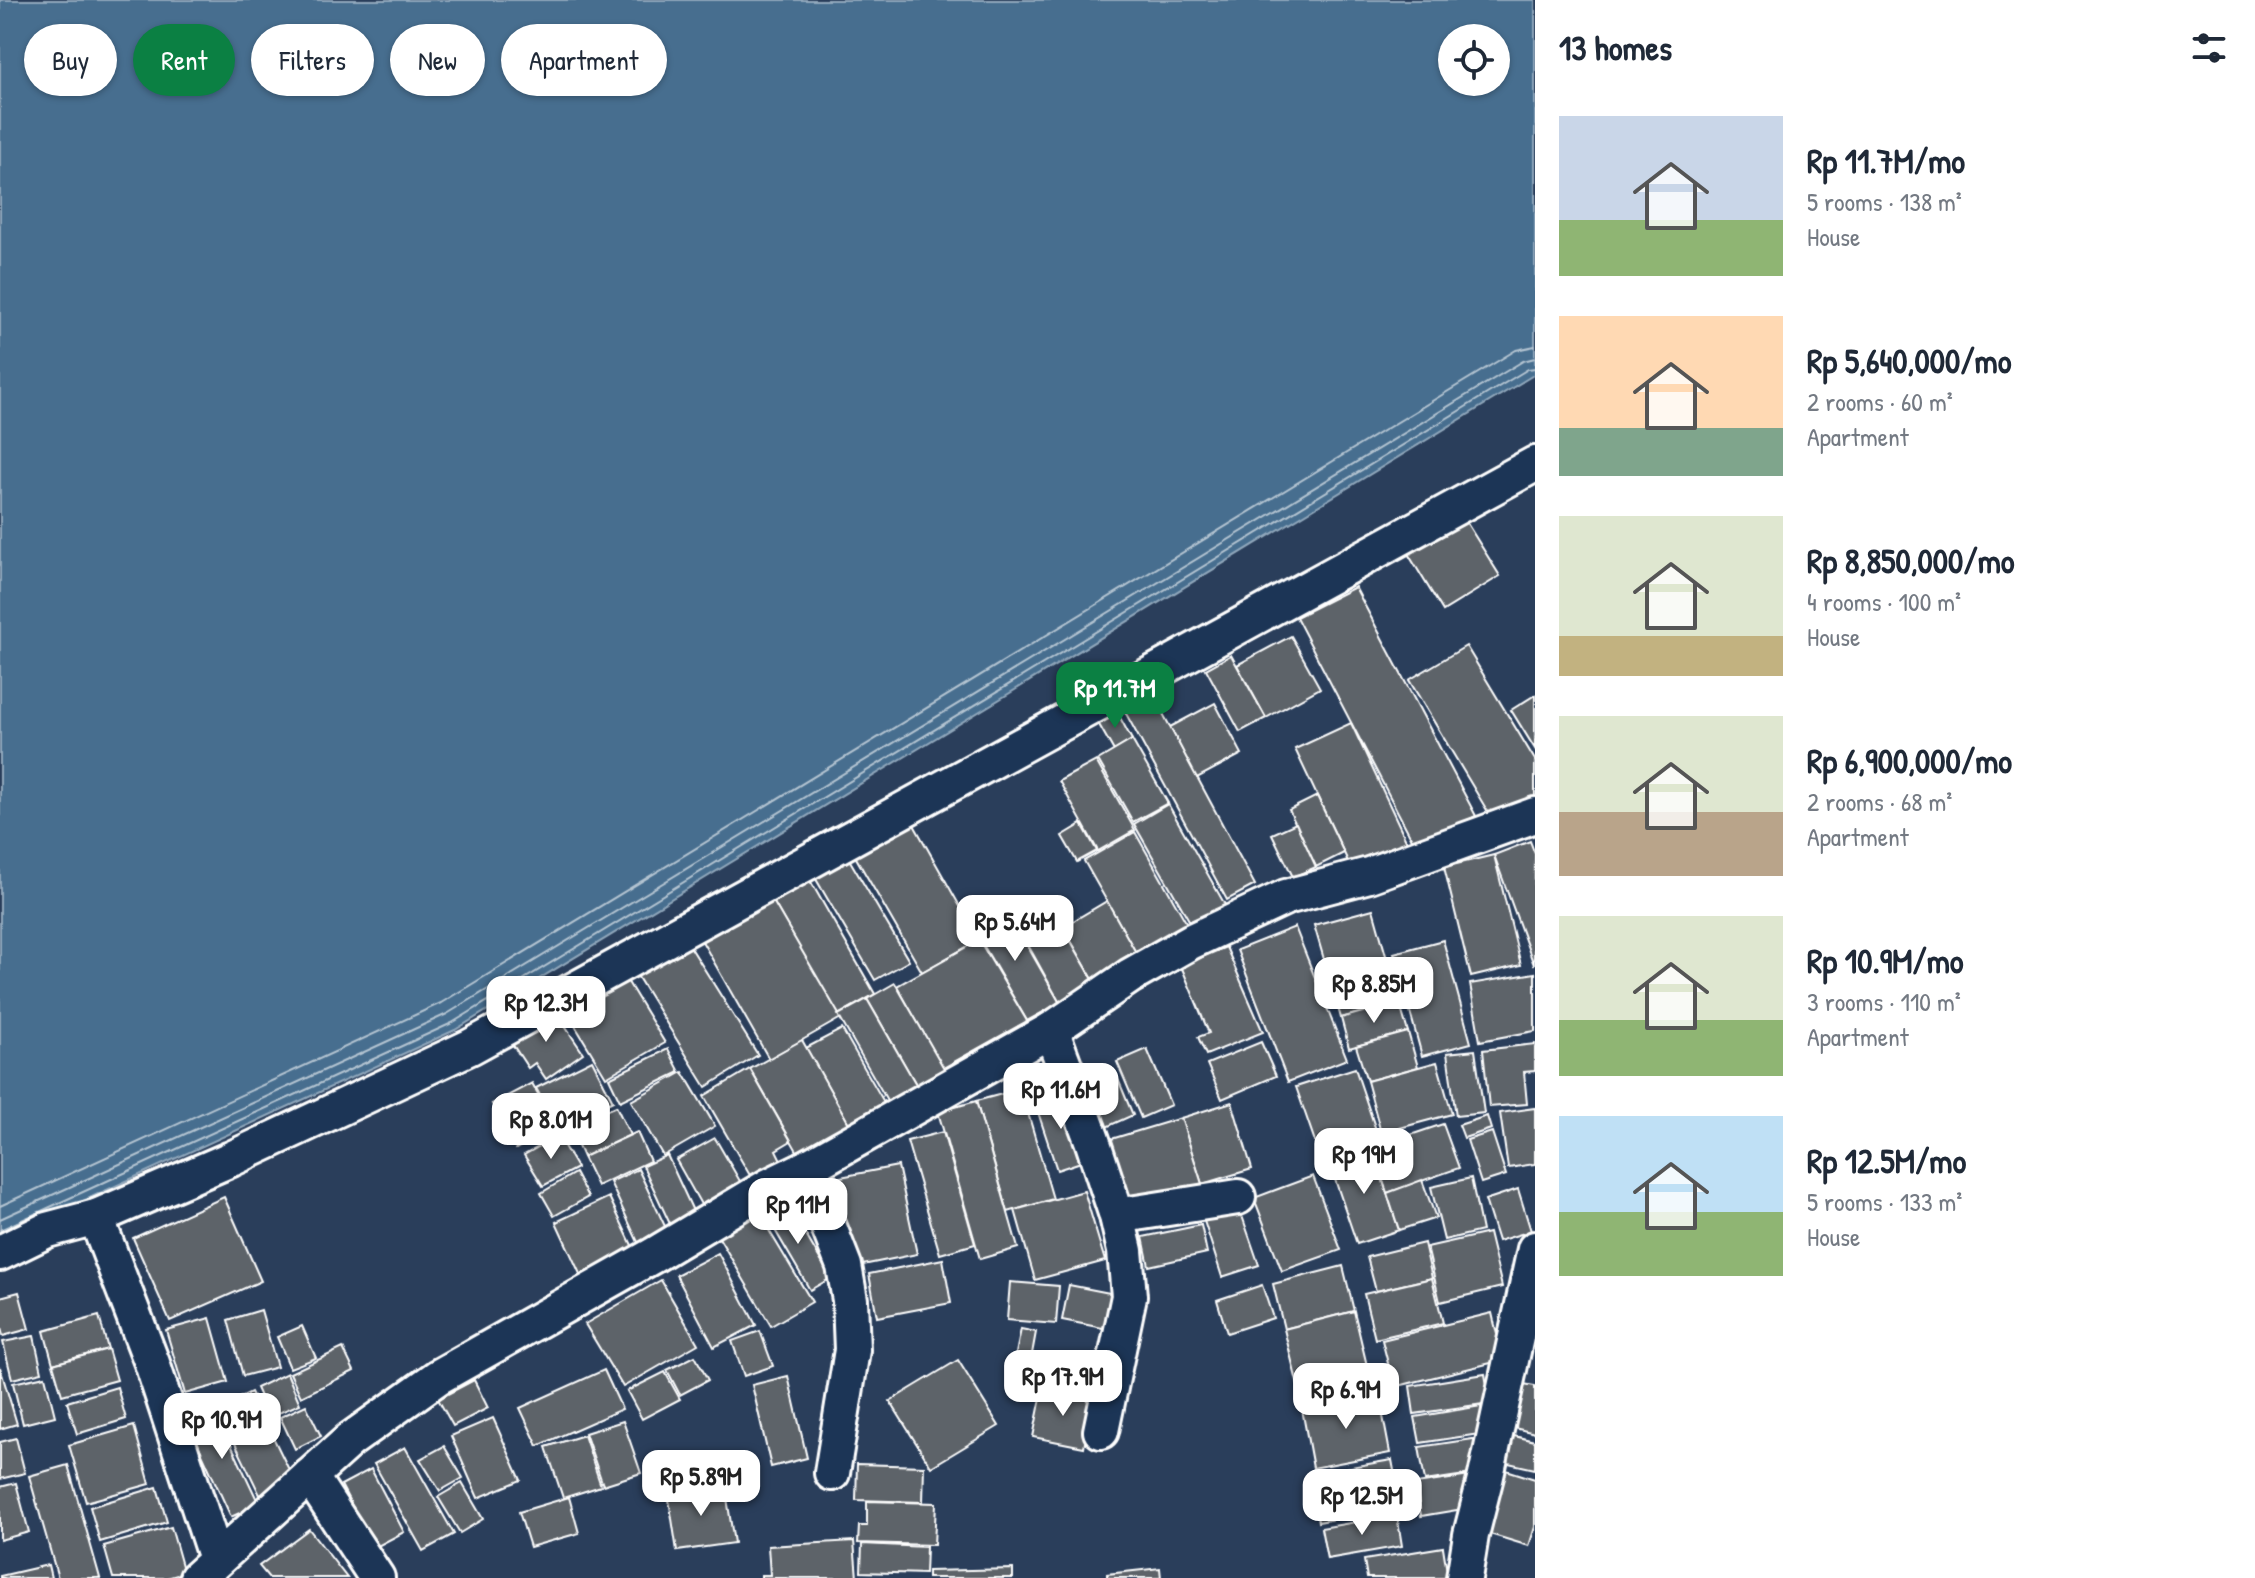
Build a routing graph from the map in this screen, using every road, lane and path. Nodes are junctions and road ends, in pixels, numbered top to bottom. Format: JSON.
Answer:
{"nodes":[{"id":1,"x":1535,"y":464,"type":"edge"},
{"id":2,"x":1534,"y":818,"type":"edge"},
{"id":3,"x":1051,"y":1030,"type":"junction"},
{"id":4,"x":806,"y":1168,"type":"junction"},
{"id":5,"x":1238,"y":1197,"type":"dead end"},
{"id":6,"x":1117,"y":1216,"type":"junction"},
{"id":7,"x":96,"y":1217,"type":"junction"},
{"id":8,"x":1535,"y":1249,"type":"edge"},
{"id":9,"x":0,"y":1253,"type":"edge"},
{"id":10,"x":1101,"y":1431,"type":"dead end"},
{"id":11,"x":832,"y":1473,"type":"dead end"},
{"id":12,"x":310,"y":1476,"type":"junction"},
{"id":13,"x":207,"y":1568,"type":"edge"},
{"id":14,"x":377,"y":1578,"type":"edge"},
{"id":15,"x":1464,"y":1578,"type":"edge"}],
"edges":[{"from":1,"to":7,"type":"street"},
{"from":2,"to":3,"type":"street"},
{"from":3,"to":4,"type":"street"},
{"from":3,"to":6,"type":"street"},
{"from":4,"to":11,"type":"street"},
{"from":4,"to":12,"type":"street"},
{"from":5,"to":6,"type":"street"},
{"from":6,"to":10,"type":"street"},
{"from":7,"to":9,"type":"street"},
{"from":7,"to":13,"type":"street"},
{"from":8,"to":15,"type":"street"},
{"from":12,"to":13,"type":"street"},
{"from":12,"to":14,"type":"street"}]}
